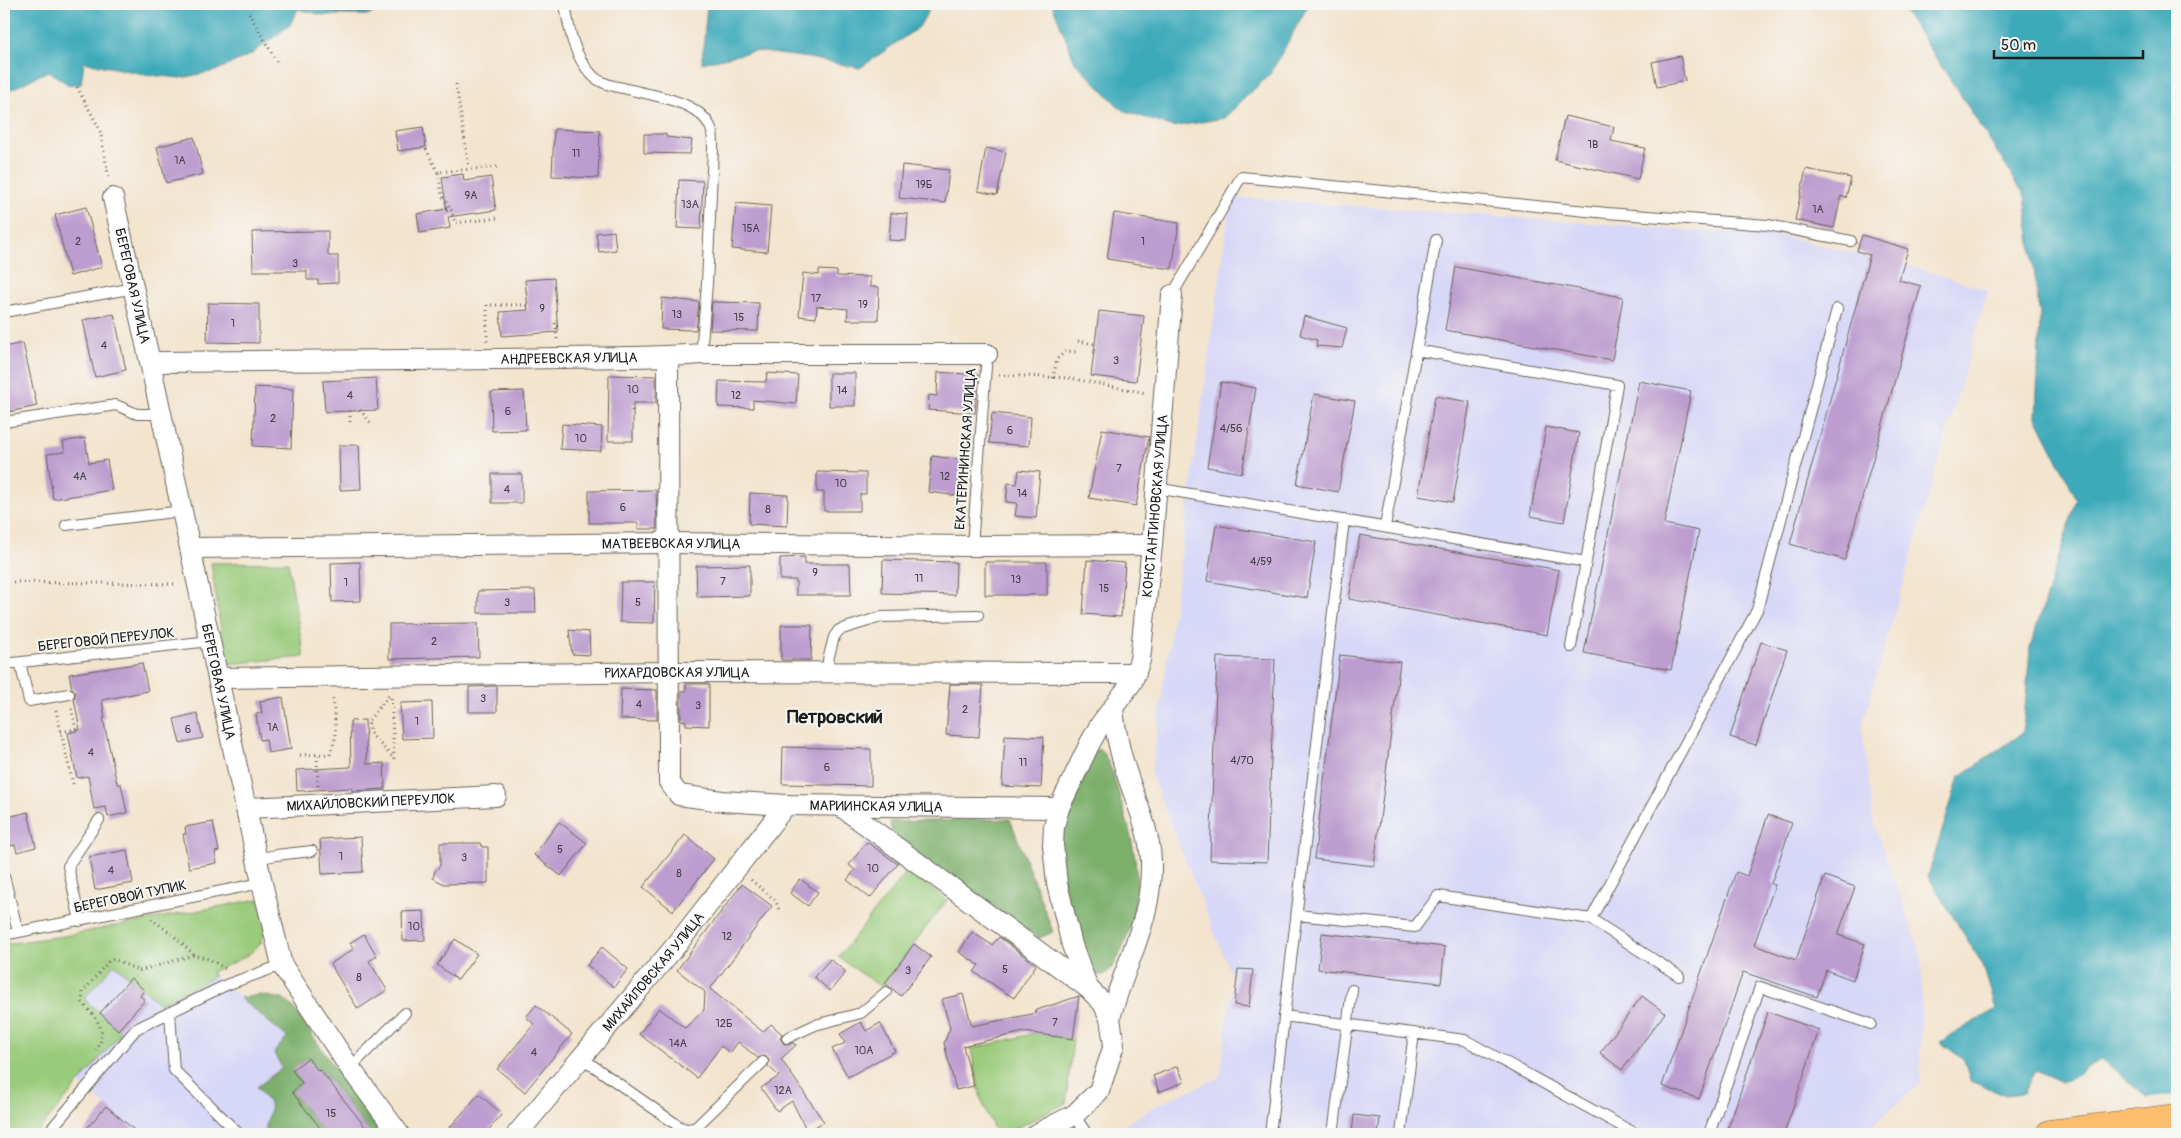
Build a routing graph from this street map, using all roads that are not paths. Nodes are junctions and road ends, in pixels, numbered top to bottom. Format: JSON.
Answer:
{"nodes":[{"id":1,"x":565,"y":4,"type":"edge"},
{"id":2,"x":113,"y":198,"type":"road end"},
{"id":3,"x":1436,"y":240,"type":"dead end"},
{"id":4,"x":1851,"y":241,"type":"dead end"},
{"id":5,"x":134,"y":288,"type":"junction"},
{"id":6,"x":1172,"y":295,"type":"joint"},
{"id":7,"x":1837,"y":309,"type":"dead end"},
{"id":8,"x":4,"y":312,"type":"edge"},
{"id":9,"x":1416,"y":350,"type":"junction"},
{"id":10,"x":701,"y":354,"type":"junction"},
{"id":11,"x":987,"y":354,"type":"joint"},
{"id":12,"x":668,"y":357,"type":"junction"},
{"id":13,"x":150,"y":362,"type":"junction"},
{"id":14,"x":161,"y":414,"type":"junction"},
{"id":15,"x":4,"y":422,"type":"edge"},
{"id":16,"x":1156,"y":488,"type":"junction"},
{"id":17,"x":182,"y":511,"type":"junction"},
{"id":18,"x":1344,"y":520,"type":"junction"},
{"id":19,"x":66,"y":525,"type":"dead end"},
{"id":20,"x":1385,"y":527,"type":"junction"},
{"id":21,"x":668,"y":543,"type":"junction"},
{"id":22,"x":1152,"y":545,"type":"junction"},
{"id":23,"x":972,"y":546,"type":"junction"},
{"id":24,"x":190,"y":548,"type":"junction"},
{"id":25,"x":1586,"y":562,"type":"junction"},
{"id":26,"x":978,"y":615,"type":"dead end"},
{"id":27,"x":210,"y":641,"type":"junction"},
{"id":28,"x":1571,"y":647,"type":"dead end"},
{"id":29,"x":20,"y":662,"type":"junction"},
{"id":30,"x":4,"y":664,"type":"edge"},
{"id":31,"x":669,"y":672,"type":"junction"},
{"id":32,"x":828,"y":672,"type":"junction"},
{"id":33,"x":1136,"y":673,"type":"junction"},
{"id":34,"x":218,"y":678,"type":"junction"},
{"id":35,"x":69,"y":694,"type":"road end"},
{"id":36,"x":1113,"y":709,"type":"junction"},
{"id":37,"x":496,"y":796,"type":"dead end"},
{"id":38,"x":786,"y":805,"type":"junction"},
{"id":39,"x":839,"y":805,"type":"junction"},
{"id":40,"x":246,"y":808,"type":"junction"},
{"id":41,"x":1059,"y":808,"type":"junction"},
{"id":42,"x":99,"y":820,"type":"dead end"},
{"id":43,"x":312,"y":851,"type":"dead end"},
{"id":44,"x":257,"y":859,"type":"junction"},
{"id":45,"x":4,"y":876,"type":"edge"},
{"id":46,"x":262,"y":883,"type":"junction"},
{"id":47,"x":1296,"y":915,"type":"junction"},
{"id":48,"x":1591,"y":919,"type":"junction"},
{"id":49,"x":80,"y":921,"type":"junction"},
{"id":50,"x":18,"y":932,"type":"junction"},
{"id":51,"x":4,"y":935,"type":"edge"},
{"id":52,"x":282,"y":964,"type":"junction"},
{"id":53,"x":1679,"y":976,"type":"dead end"},
{"id":54,"x":1088,"y":988,"type":"junction"},
{"id":55,"x":1352,"y":990,"type":"dead end"},
{"id":56,"x":886,"y":992,"type":"dead end"},
{"id":57,"x":170,"y":1013,"type":"junction"},
{"id":58,"x":405,"y":1013,"type":"dead end"},
{"id":59,"x":1284,"y":1016,"type":"junction"},
{"id":60,"x":1110,"y":1018,"type":"junction"},
{"id":61,"x":1871,"y":1024,"type":"dead end"},
{"id":62,"x":1348,"y":1025,"type":"junction"},
{"id":63,"x":1414,"y":1033,"type":"junction"},
{"id":64,"x":787,"y":1038,"type":"dead end"},
{"id":65,"x":582,"y":1058,"type":"junction"},
{"id":66,"x":762,"y":1062,"type":"dead end"},
{"id":67,"x":350,"y":1068,"type":"junction"},
{"id":68,"x":1074,"y":1115,"type":"junction"},
{"id":69,"x":2177,"y":1118,"type":"edge"},
{"id":70,"x":47,"y":1134,"type":"edge"},
{"id":71,"x":239,"y":1134,"type":"edge"},
{"id":72,"x":399,"y":1134,"type":"edge"},
{"id":73,"x":517,"y":1134,"type":"edge"},
{"id":74,"x":1037,"y":1134,"type":"edge"},
{"id":75,"x":1087,"y":1134,"type":"edge"},
{"id":76,"x":1270,"y":1134,"type":"edge"},
{"id":77,"x":1333,"y":1134,"type":"edge"},
{"id":78,"x":1401,"y":1134,"type":"edge"},
{"id":79,"x":1636,"y":1134,"type":"edge"},
{"id":80,"x":1709,"y":1134,"type":"edge"},
{"id":81,"x":2050,"y":1134,"type":"edge"}],
"edges":[{"from":1,"to":10,"type":"lane"},
{"from":2,"to":5,"type":"street","name":"БЕРЕГОВАЯ УЛИЦА"},
{"from":3,"to":9,"type":"lane"},
{"from":4,"to":6,"type":"lane"},
{"from":5,"to":8,"type":"lane"},
{"from":5,"to":13,"type":"street","name":"БЕРЕГОВАЯ УЛИЦА"},
{"from":6,"to":16,"type":"street","name":"КОНСТАНТИНОВСКАЯ УЛИЦА"},
{"from":7,"to":48,"type":"lane"},
{"from":9,"to":20,"type":"lane"},
{"from":9,"to":25,"type":"lane"},
{"from":10,"to":11,"type":"street","name":"АНДРЕЕВСКАЯ УЛИЦА"},
{"from":10,"to":12,"type":"street","name":"АНДРЕЕВСКАЯ УЛИЦА"},
{"from":11,"to":23,"type":"lane","name":"ЕКАТЕРИНИНСКАЯ УЛИЦА"},
{"from":12,"to":13,"type":"street","name":"АНДРЕЕВСКАЯ УЛИЦА"},
{"from":12,"to":21,"type":"street"},
{"from":13,"to":14,"type":"street","name":"БЕРЕГОВАЯ УЛИЦА"},
{"from":14,"to":15,"type":"lane"},
{"from":14,"to":17,"type":"street","name":"БЕРЕГОВАЯ УЛИЦА"},
{"from":16,"to":18,"type":"lane"},
{"from":16,"to":22,"type":"street","name":"КОНСТАНТИНОВСКАЯ УЛИЦА"},
{"from":17,"to":19,"type":"lane"},
{"from":17,"to":24,"type":"street","name":"БЕРЕГОВАЯ УЛИЦА"},
{"from":18,"to":20,"type":"lane"},
{"from":18,"to":47,"type":"lane"},
{"from":20,"to":25,"type":"lane"},
{"from":21,"to":23,"type":"street","name":"МАТВЕЕВСКАЯ УЛИЦА"},
{"from":21,"to":24,"type":"street","name":"МАТВЕЕВСКАЯ УЛИЦА"},
{"from":21,"to":31,"type":"street"},
{"from":22,"to":23,"type":"street","name":"МАТВЕЕВСКАЯ УЛИЦА"},
{"from":22,"to":33,"type":"street","name":"КОНСТАНТИНОВСКАЯ УЛИЦА"},
{"from":24,"to":27,"type":"street","name":"БЕРЕГОВАЯ УЛИЦА"},
{"from":25,"to":28,"type":"lane"},
{"from":26,"to":32,"type":"lane"},
{"from":27,"to":29,"type":"lane","name":"БЕРЕГОВОЙ ПЕРЕУЛОК"},
{"from":27,"to":34,"type":"street","name":"БЕРЕГОВАЯ УЛИЦА"},
{"from":29,"to":30,"type":"lane","name":"БЕРЕГОВОЙ ПЕРЕУЛОК"},
{"from":29,"to":35,"type":"lane"},
{"from":31,"to":32,"type":"street","name":"РИХАРДОВСКАЯ УЛИЦА"},
{"from":31,"to":34,"type":"street","name":"РИХАРДОВСКАЯ УЛИЦА"},
{"from":31,"to":38,"type":"street","name":"МАРИИНСКАЯ УЛИЦА"},
{"from":32,"to":33,"type":"street","name":"РИХАРДОВСКАЯ УЛИЦА"},
{"from":33,"to":36,"type":"street","name":"КОНСТАНТИНОВСКАЯ УЛИЦА"},
{"from":34,"to":40,"type":"street","name":"БЕРЕГОВАЯ УЛИЦА"},
{"from":36,"to":41,"type":"street","name":"КОНСТАНТИНОВСКАЯ УЛИЦА"},
{"from":36,"to":60,"type":"street"},
{"from":37,"to":40,"type":"street","name":"МИХАЙЛОВСКИЙ ПЕРЕУЛОК"},
{"from":38,"to":39,"type":"street","name":"МАРИИНСКАЯ УЛИЦА"},
{"from":38,"to":65,"type":"street","name":"МИХАЙЛОВСКАЯ УЛИЦА"},
{"from":39,"to":41,"type":"street","name":"МАРИИНСКАЯ УЛИЦА"},
{"from":39,"to":54,"type":"street"},
{"from":40,"to":44,"type":"street","name":"БЕРЕГОВАЯ УЛИЦА"},
{"from":41,"to":54,"type":"street","name":"КОНСТАНТИНОВСКАЯ УЛИЦА"},
{"from":42,"to":49,"type":"lane"},
{"from":43,"to":44,"type":"lane"},
{"from":44,"to":46,"type":"street","name":"БЕРЕГОВАЯ УЛИЦА"},
{"from":45,"to":50,"type":"lane"},
{"from":46,"to":49,"type":"lane","name":"БЕРЕГОВОЙ ТУПИК"},
{"from":46,"to":52,"type":"street","name":"БЕРЕГОВАЯ УЛИЦА"},
{"from":47,"to":48,"type":"lane"},
{"from":47,"to":59,"type":"lane"},
{"from":48,"to":53,"type":"lane"},
{"from":49,"to":50,"type":"lane","name":"БЕРЕГОВОЙ ТУПИК"},
{"from":50,"to":51,"type":"lane","name":"БЕРЕГОВОЙ ТУПИК"},
{"from":52,"to":57,"type":"lane"},
{"from":52,"to":67,"type":"street","name":"БЕРЕГОВАЯ УЛИЦА"},
{"from":54,"to":60,"type":"street"},
{"from":55,"to":62,"type":"lane"},
{"from":56,"to":64,"type":"lane"},
{"from":57,"to":70,"type":"lane"},
{"from":57,"to":71,"type":"lane"},
{"from":58,"to":67,"type":"lane"},
{"from":59,"to":62,"type":"lane"},
{"from":59,"to":76,"type":"lane"},
{"from":60,"to":68,"type":"street"},
{"from":61,"to":80,"type":"lane"},
{"from":62,"to":63,"type":"lane"},
{"from":62,"to":77,"type":"lane"},
{"from":63,"to":78,"type":"lane"},
{"from":63,"to":79,"type":"lane"},
{"from":65,"to":66,"type":"lane"},
{"from":65,"to":73,"type":"street","name":"МИХАЙЛОВСКАЯ УЛИЦА"},
{"from":67,"to":72,"type":"street","name":"БЕРЕГОВАЯ УЛИЦА"},
{"from":68,"to":74,"type":"street"},
{"from":68,"to":75,"type":"lane"},
{"from":69,"to":81,"type":"main road"}]}
